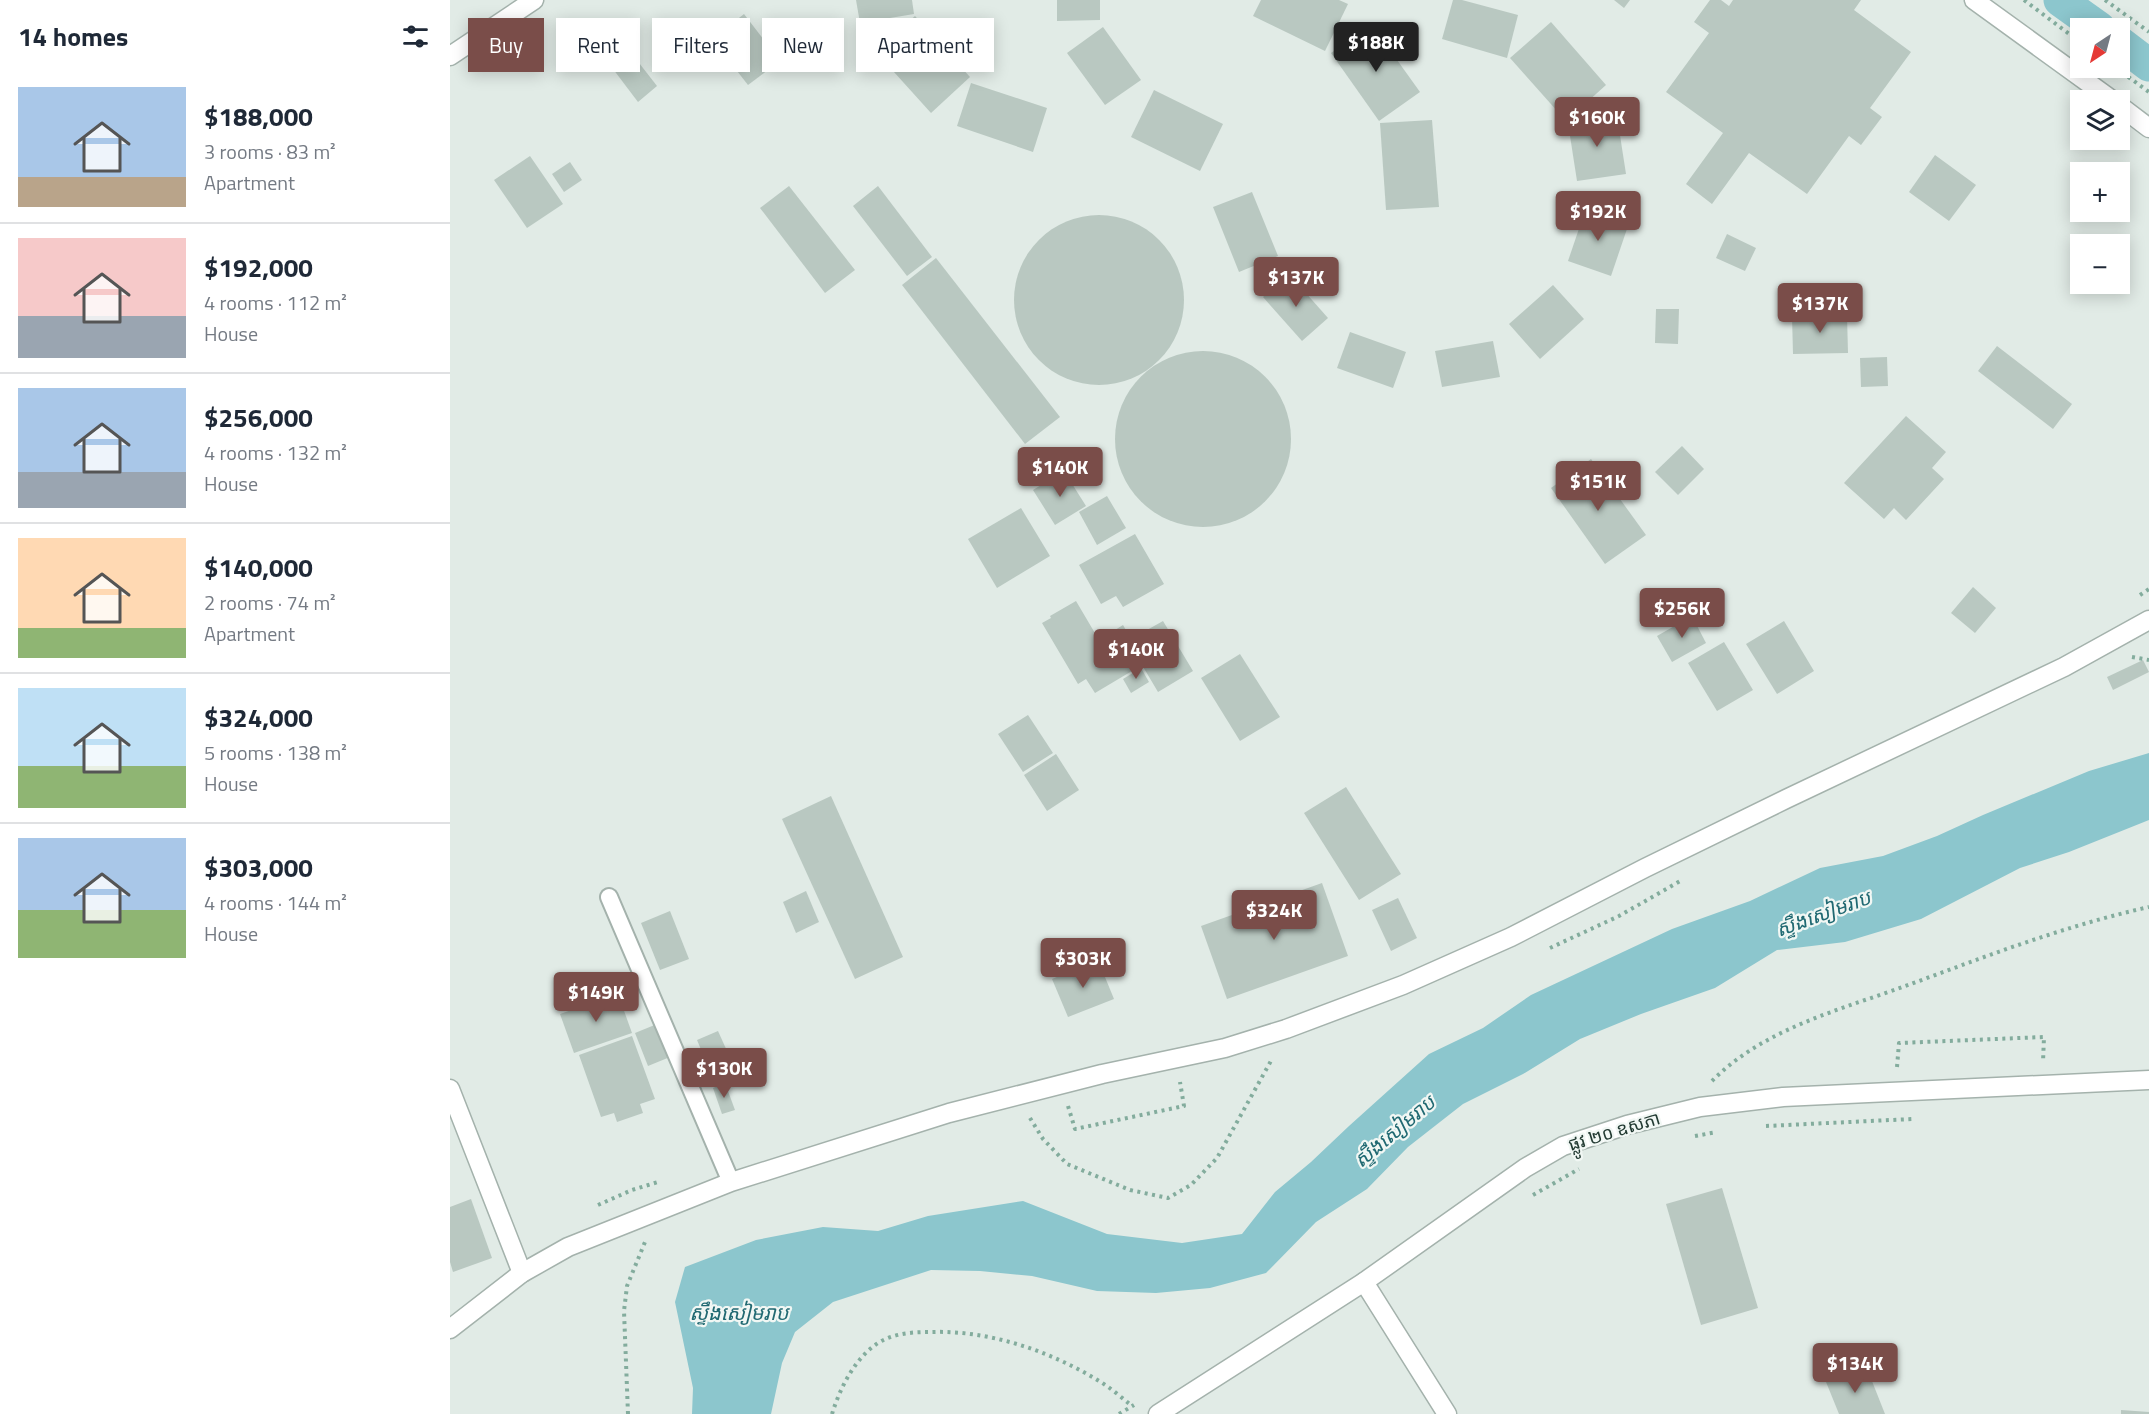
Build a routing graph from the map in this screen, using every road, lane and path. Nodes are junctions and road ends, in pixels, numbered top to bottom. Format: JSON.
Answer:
{"nodes":[{"id":1,"x":534,"y":0,"type":"edge"},
{"id":2,"x":1974,"y":0,"type":"edge"},
{"id":3,"x":2024,"y":0,"type":"edge"},
{"id":4,"x":2105,"y":0,"type":"edge"},
{"id":5,"x":2149,"y":32,"type":"edge"},
{"id":6,"x":2070,"y":34,"type":"edge"},
{"id":7,"x":450,"y":56,"type":"edge"},
{"id":8,"x":2130,"y":78,"type":"edge"},
{"id":9,"x":2098,"y":90,"type":"edge"},
{"id":10,"x":2149,"y":92,"type":"edge"},
{"id":11,"x":2130,"y":114,"type":"edge"},
{"id":12,"x":2149,"y":128,"type":"edge"},
{"id":13,"x":2149,"y":589,"type":"edge"},
{"id":14,"x":2132,"y":600,"type":"dead end"},
{"id":15,"x":2149,"y":620,"type":"edge"},
{"id":16,"x":609,"y":897,"type":"dead end"},
{"id":17,"x":2149,"y":908,"type":"edge"},
{"id":18,"x":1263,"y":1059,"type":"dead end"},
{"id":19,"x":2043,"y":1065,"type":"dead end"},
{"id":20,"x":1897,"y":1071,"type":"dead end"},
{"id":21,"x":1180,"y":1080,"type":"dead end"},
{"id":22,"x":2149,"y":1080,"type":"edge"},
{"id":23,"x":1717,"y":1085,"type":"dead end"},
{"id":24,"x":450,"y":1089,"type":"edge"},
{"id":25,"x":1057,"y":1106,"type":"dead end"},
{"id":26,"x":1027,"y":1113,"type":"dead end"},
{"id":27,"x":1913,"y":1118,"type":"dead end"},
{"id":28,"x":1759,"y":1127,"type":"dead end"},
{"id":29,"x":1726,"y":1131,"type":"dead end"},
{"id":30,"x":1693,"y":1137,"type":"dead end"},
{"id":31,"x":1582,"y":1167,"type":"dead end"},
{"id":32,"x":663,"y":1180,"type":"dead end"},
{"id":33,"x":731,"y":1182,"type":"junction"},
{"id":34,"x":1524,"y":1202,"type":"dead end"},
{"id":35,"x":591,"y":1209,"type":"dead end"},
{"id":36,"x":646,"y":1239,"type":"dead end"},
{"id":37,"x":522,"y":1273,"type":"junction"},
{"id":38,"x":1364,"y":1282,"type":"junction"},
{"id":39,"x":450,"y":1329,"type":"edge"},
{"id":40,"x":1142,"y":1400,"type":"dead end"},
{"id":41,"x":1132,"y":1406,"type":"junction"},
{"id":42,"x":628,"y":1414,"type":"edge"},
{"id":43,"x":832,"y":1414,"type":"edge"},
{"id":44,"x":1121,"y":1414,"type":"edge"},
{"id":45,"x":1158,"y":1414,"type":"edge"},
{"id":46,"x":1447,"y":1414,"type":"edge"}],
"edges":[{"from":1,"to":7,"type":"street"},
{"from":2,"to":9,"type":"street"},
{"from":3,"to":6,"type":"path"},
{"from":4,"to":5,"type":"path"},
{"from":8,"to":10,"type":"path"},
{"from":11,"to":12,"type":"street"},
{"from":13,"to":14,"type":"path"},
{"from":15,"to":33,"type":"street"},
{"from":16,"to":33,"type":"lane"},
{"from":17,"to":23,"type":"path"},
{"from":18,"to":26,"type":"path"},
{"from":19,"to":20,"type":"path"},
{"from":21,"to":25,"type":"path"},
{"from":22,"to":38,"type":"street","name":"ផ្លូវ ២០ ឧសភា"},
{"from":24,"to":37,"type":"street"},
{"from":27,"to":28,"type":"path"},
{"from":29,"to":30,"type":"path"},
{"from":31,"to":34,"type":"path"},
{"from":32,"to":35,"type":"path"},
{"from":33,"to":37,"type":"street"},
{"from":36,"to":42,"type":"path"},
{"from":37,"to":39,"type":"street"},
{"from":38,"to":45,"type":"street","name":"ផ្លូវ ២០ ឧសភា"},
{"from":38,"to":46,"type":"street"},
{"from":40,"to":41,"type":"path"},
{"from":41,"to":43,"type":"path"},
{"from":41,"to":44,"type":"path"}]}
